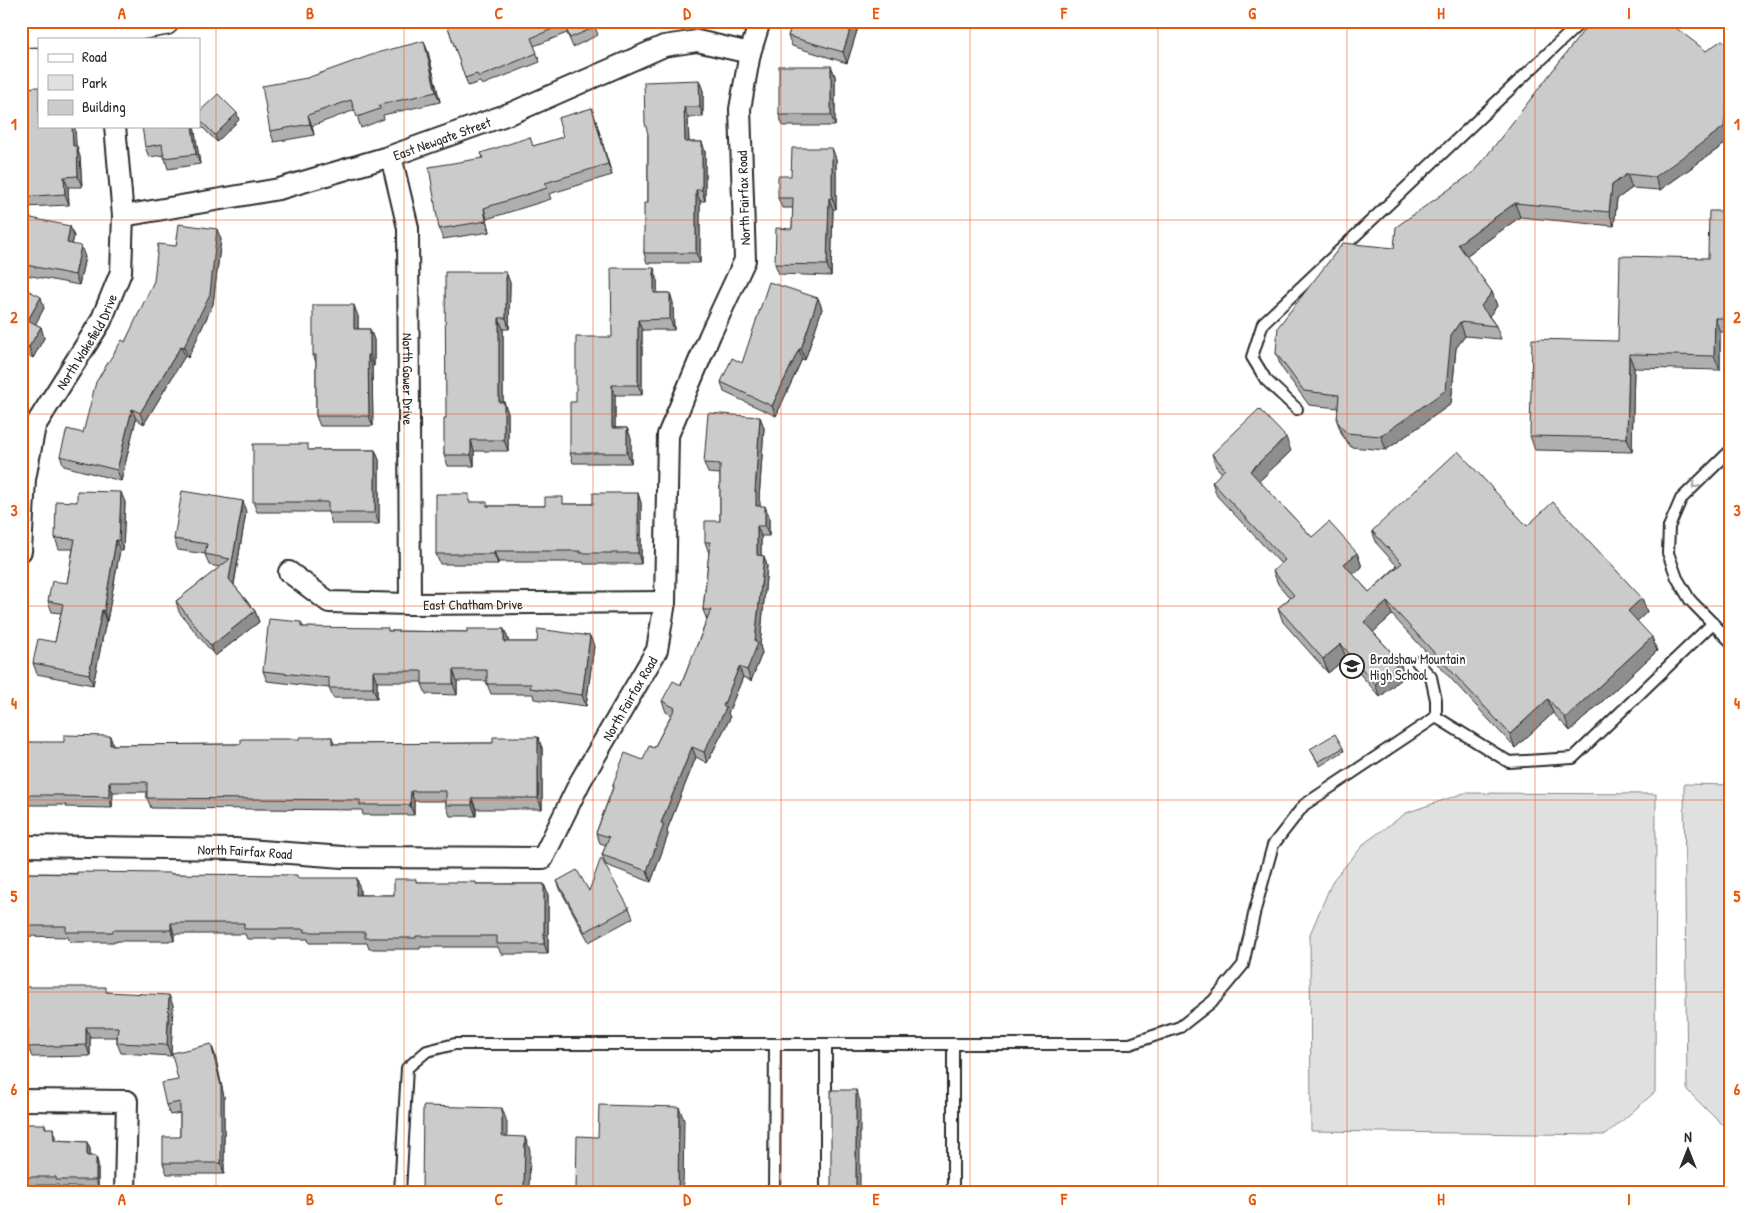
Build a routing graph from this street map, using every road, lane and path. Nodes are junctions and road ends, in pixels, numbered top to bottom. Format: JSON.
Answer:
{"nodes":[{"id":1,"x":165,"y":21,"type":"edge"},
{"id":2,"x":760,"y":21,"type":"edge"},
{"id":3,"x":1582,"y":21,"type":"edge"},
{"id":4,"x":106,"y":30,"type":"edge"},
{"id":5,"x":21,"y":33,"type":"edge"},
{"id":6,"x":750,"y":53,"type":"junction"},
{"id":7,"x":115,"y":128,"type":"edge"},
{"id":8,"x":391,"y":156,"type":"junction"},
{"id":9,"x":123,"y":216,"type":"junction"},
{"id":10,"x":1297,"y":409,"type":"dead end"},
{"id":11,"x":1730,"y":451,"type":"edge"},
{"id":12,"x":21,"y":551,"type":"edge"},
{"id":13,"x":289,"y":572,"type":"dead end"},
{"id":14,"x":665,"y":602,"type":"junction"},
{"id":15,"x":410,"y":604,"type":"junction"},
{"id":16,"x":1713,"y":624,"type":"junction"},
{"id":17,"x":1730,"y":641,"type":"edge"},
{"id":18,"x":1417,"y":662,"type":"dead end"},
{"id":19,"x":1436,"y":717,"type":"junction"},
{"id":20,"x":21,"y":846,"type":"edge"},
{"id":21,"x":775,"y":1044,"type":"junction"},
{"id":22,"x":826,"y":1044,"type":"junction"},
{"id":23,"x":953,"y":1044,"type":"junction"},
{"id":24,"x":21,"y":1100,"type":"edge"},
{"id":25,"x":125,"y":1192,"type":"edge"},
{"id":26,"x":400,"y":1192,"type":"edge"},
{"id":27,"x":774,"y":1192,"type":"edge"},
{"id":28,"x":826,"y":1192,"type":"edge"},
{"id":29,"x":953,"y":1192,"type":"edge"}],
"edges":[{"from":1,"to":4,"type":"street"},
{"from":2,"to":6,"type":"street","name":"North Fairfax Road"},
{"from":3,"to":10,"type":"lane"},
{"from":4,"to":5,"type":"street"},
{"from":6,"to":8,"type":"street","name":"East Newgate Street"},
{"from":6,"to":14,"type":"street","name":"North Fairfax Road"},
{"from":7,"to":9,"type":"street","name":"North Wakefield Drive"},
{"from":8,"to":9,"type":"street","name":"East Newgate Street"},
{"from":8,"to":15,"type":"street","name":"North Gower Drive"},
{"from":9,"to":12,"type":"street","name":"North Wakefield Drive"},
{"from":11,"to":16,"type":"lane","one_way":true},
{"from":13,"to":15,"type":"street","name":"East Chatham Drive"},
{"from":14,"to":15,"type":"street","name":"East Chatham Drive"},
{"from":14,"to":20,"type":"street","name":"North Fairfax Road"},
{"from":16,"to":17,"type":"lane"},
{"from":16,"to":19,"type":"lane"},
{"from":18,"to":19,"type":"lane"},
{"from":19,"to":23,"type":"lane"},
{"from":21,"to":22,"type":"lane"},
{"from":21,"to":26,"type":"lane"},
{"from":21,"to":27,"type":"lane"},
{"from":22,"to":23,"type":"lane"},
{"from":22,"to":28,"type":"lane"},
{"from":23,"to":29,"type":"lane"},
{"from":24,"to":25,"type":"street"}]}
